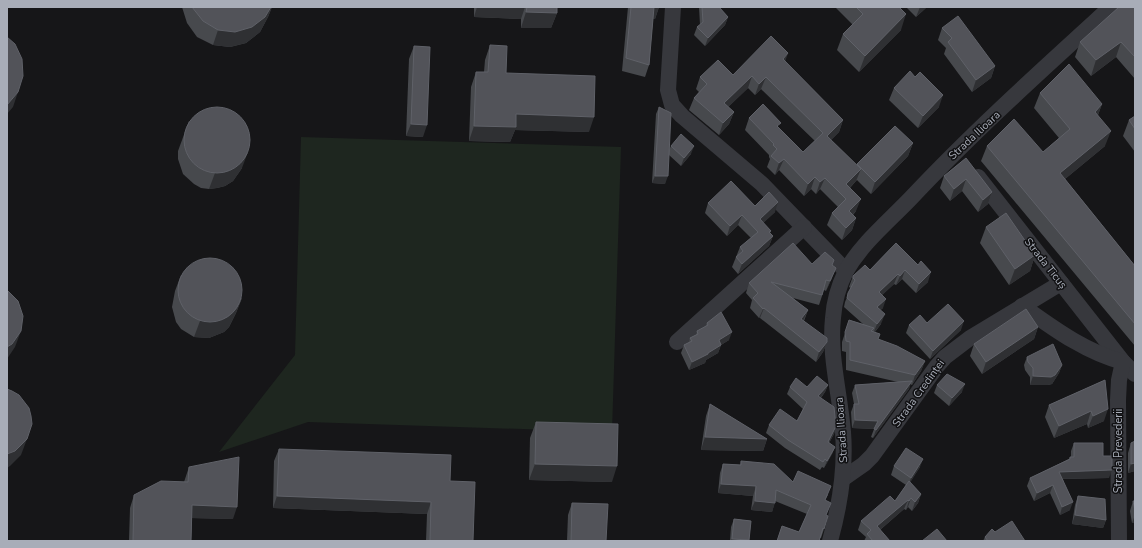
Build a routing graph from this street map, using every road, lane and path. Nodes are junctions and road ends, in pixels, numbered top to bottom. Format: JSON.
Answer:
{"nodes":[{"id":1,"x":673,"y":7,"type":"edge"},
{"id":2,"x":1111,"y":7,"type":"edge"},
{"id":3,"x":958,"y":150,"type":"junction"},
{"id":4,"x":804,"y":228,"type":"junction"},
{"id":5,"x":846,"y":271,"type":"junction"},
{"id":6,"x":1062,"y":282,"type":"junction"},
{"id":7,"x":1022,"y":306,"type":"junction"},
{"id":8,"x":677,"y":342,"type":"dead end"},
{"id":9,"x":1123,"y":362,"type":"junction"},
{"id":10,"x":1135,"y":374,"type":"edge"},
{"id":11,"x":844,"y":478,"type":"junction"},
{"id":12,"x":830,"y":541,"type":"edge"},
{"id":13,"x":1119,"y":541,"type":"edge"}],
"edges":[{"from":1,"to":4,"type":"street"},
{"from":2,"to":3,"type":"street","name":"Strada Ilioara"},
{"from":3,"to":5,"type":"street","name":"Strada Ilioara"},
{"from":3,"to":6,"type":"street","name":"Strada Ticuș"},
{"from":4,"to":5,"type":"street"},
{"from":4,"to":8,"type":"street"},
{"from":5,"to":11,"type":"street","name":"Strada Ilioara"},
{"from":6,"to":7,"type":"street","name":"Strada Credinței"},
{"from":6,"to":9,"type":"street","name":"Strada Ticuș"},
{"from":7,"to":9,"type":"street"},
{"from":7,"to":11,"type":"street","name":"Strada Credinței"},
{"from":9,"to":10,"type":"street","name":"Strada Ticuș"},
{"from":9,"to":13,"type":"street","name":"Strada Prevederii"},
{"from":11,"to":12,"type":"street","name":"Strada Ilioara"}]}
